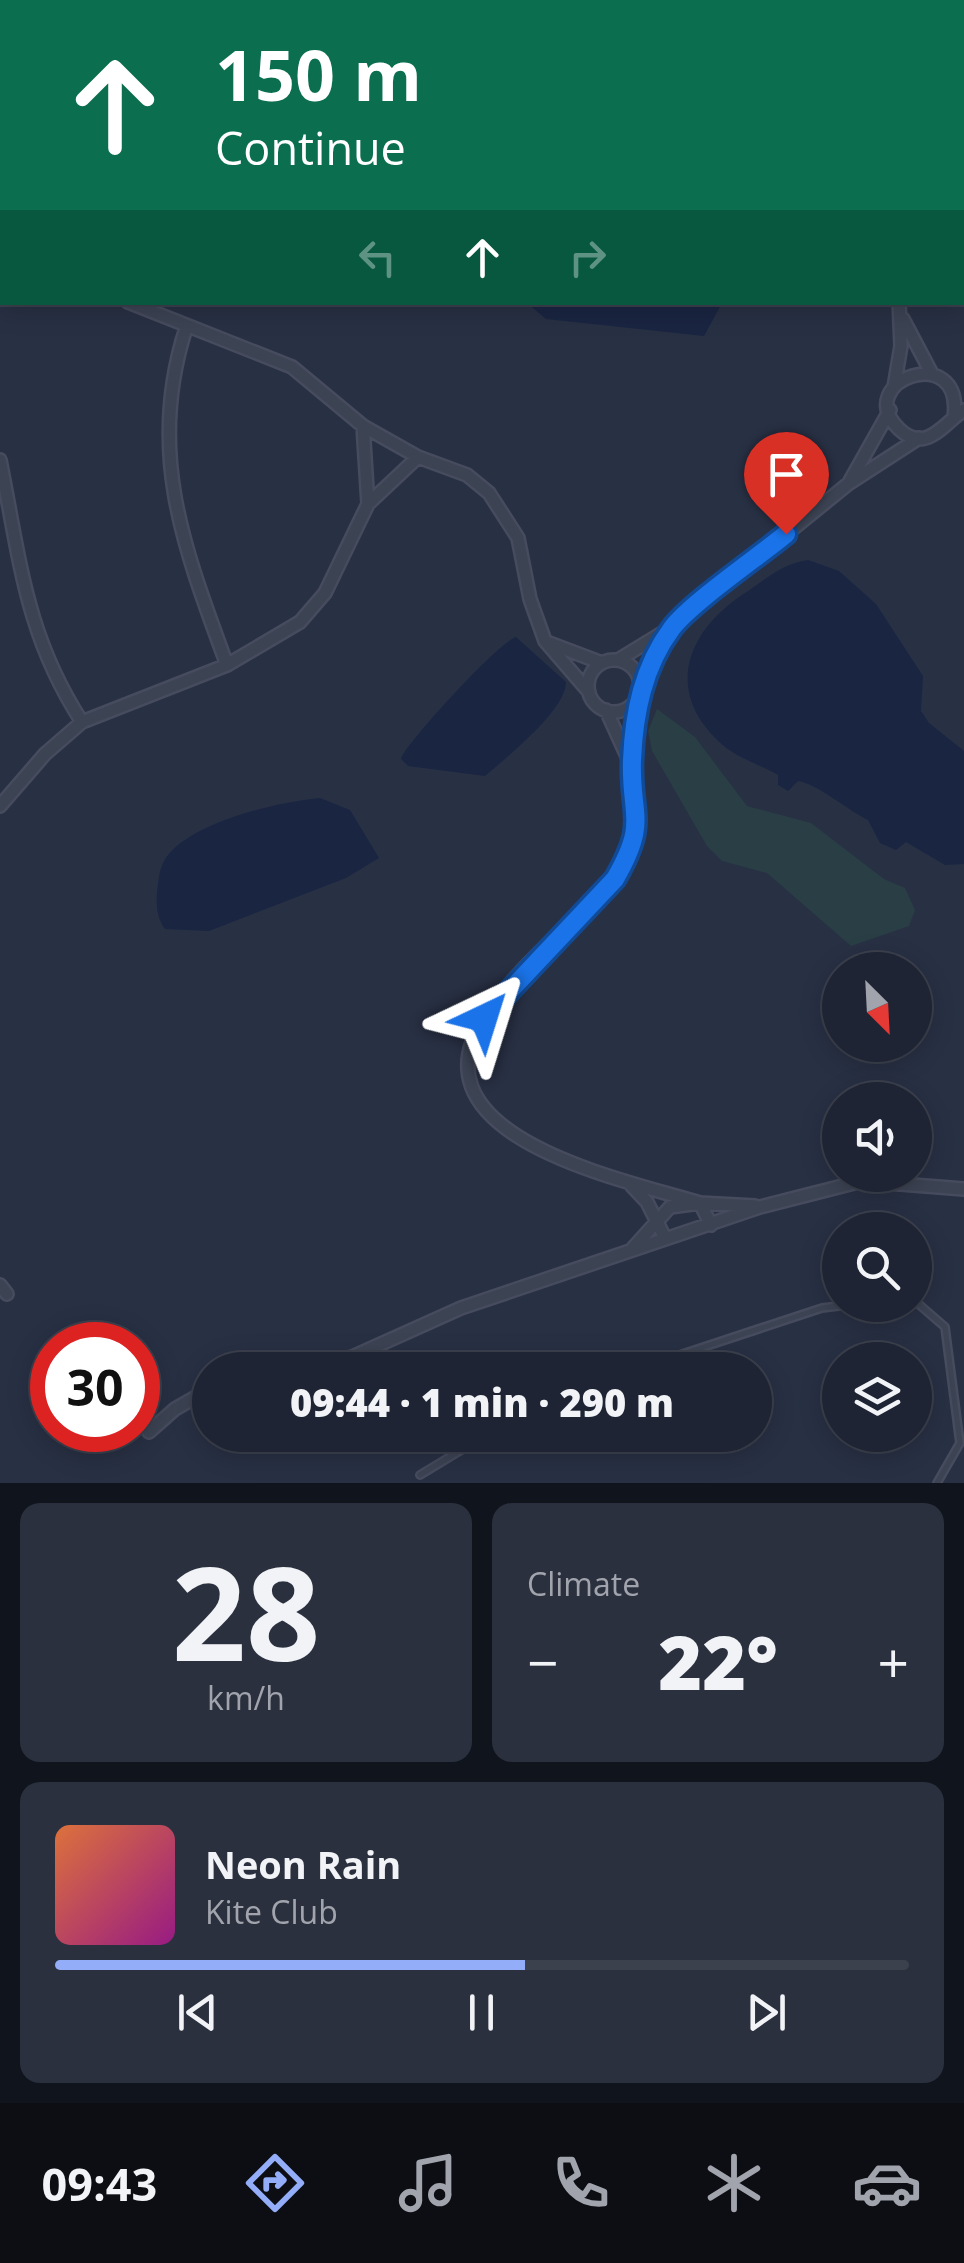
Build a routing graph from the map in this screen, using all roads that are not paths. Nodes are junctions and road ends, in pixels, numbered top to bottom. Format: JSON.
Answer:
{"nodes":[{"id":1,"x":135,"y":305,"type":"edge"},
{"id":2,"x":900,"y":309,"type":"edge"},
{"id":3,"x":186,"y":328,"type":"junction"},
{"id":4,"x":932,"y":374,"type":"junction"},
{"id":5,"x":950,"y":386,"type":"junction"},
{"id":6,"x":964,"y":386,"type":"edge"},
{"id":7,"x":894,"y":389,"type":"junction"},
{"id":8,"x":890,"y":410,"type":"junction"},
{"id":9,"x":959,"y":413,"type":"edge"},
{"id":10,"x":362,"y":426,"type":"junction"},
{"id":11,"x":920,"y":438,"type":"junction"},
{"id":12,"x":418,"y":457,"type":"junction"},
{"id":13,"x":0,"y":460,"type":"edge"},
{"id":14,"x":848,"y":484,"type":"junction"},
{"id":15,"x":368,"y":504,"type":"junction"},
{"id":16,"x":672,"y":627,"type":"junction"},
{"id":17,"x":545,"y":641,"type":"junction"},
{"id":18,"x":618,"y":660,"type":"junction"},
{"id":19,"x":602,"y":663,"type":"junction"},
{"id":20,"x":227,"y":665,"type":"junction"},
{"id":21,"x":589,"y":692,"type":"junction"},
{"id":22,"x":638,"y":696,"type":"junction"},
{"id":23,"x":606,"y":710,"type":"junction"},
{"id":24,"x":82,"y":722,"type":"junction"},
{"id":25,"x":632,"y":766,"type":"junction"},
{"id":26,"x":0,"y":806,"type":"edge"},
{"id":27,"x":626,"y":1180,"type":"junction"},
{"id":28,"x":964,"y":1188,"type":"edge"},
{"id":29,"x":700,"y":1203,"type":"junction"},
{"id":30,"x":760,"y":1207,"type":"junction"},
{"id":31,"x":654,"y":1220,"type":"junction"},
{"id":32,"x":711,"y":1224,"type":"junction"},
{"id":33,"x":664,"y":1238,"type":"junction"},
{"id":34,"x":633,"y":1248,"type":"junction"},
{"id":35,"x":822,"y":1308,"type":"edge"},
{"id":36,"x":932,"y":1315,"type":"edge"},
{"id":37,"x":363,"y":1352,"type":"edge"},
{"id":38,"x":689,"y":1352,"type":"edge"},
{"id":39,"x":192,"y":1399,"type":"edge"},
{"id":40,"x":160,"y":1422,"type":"edge"},
{"id":41,"x":457,"y":1452,"type":"edge"},
{"id":42,"x":420,"y":1474,"type":"dead end"},
{"id":43,"x":937,"y":1483,"type":"edge"}],
"edges":[{"from":1,"to":3,"type":"street"},
{"from":2,"to":4,"type":"street"},
{"from":2,"to":7,"type":"street"},
{"from":3,"to":10,"type":"street"},
{"from":3,"to":20,"type":"street"},
{"from":4,"to":5,"type":"street"},
{"from":4,"to":7,"type":"street"},
{"from":5,"to":6,"type":"street"},
{"from":5,"to":9,"type":"street"},
{"from":7,"to":8,"type":"street"},
{"from":8,"to":11,"type":"street"},
{"from":8,"to":14,"type":"street"},
{"from":9,"to":11,"type":"street"},
{"from":10,"to":12,"type":"street"},
{"from":10,"to":15,"type":"street"},
{"from":11,"to":14,"type":"street"},
{"from":12,"to":15,"type":"street"},
{"from":12,"to":17,"type":"street"},
{"from":13,"to":24,"type":"street"},
{"from":14,"to":16,"type":"street"},
{"from":15,"to":20,"type":"street"},
{"from":16,"to":18,"type":"street"},
{"from":16,"to":22,"type":"street"},
{"from":17,"to":19,"type":"street"},
{"from":17,"to":21,"type":"street"},
{"from":18,"to":19,"type":"street"},
{"from":18,"to":22,"type":"street"},
{"from":19,"to":21,"type":"street"},
{"from":20,"to":24,"type":"street"},
{"from":21,"to":23,"type":"street"},
{"from":22,"to":23,"type":"street"},
{"from":22,"to":25,"type":"street"},
{"from":23,"to":25,"type":"street"},
{"from":24,"to":26,"type":"street"},
{"from":25,"to":27,"type":"street"},
{"from":27,"to":29,"type":"street"},
{"from":27,"to":31,"type":"street"},
{"from":28,"to":30,"type":"street"},
{"from":29,"to":30,"type":"street"},
{"from":29,"to":31,"type":"street"},
{"from":29,"to":32,"type":"street"},
{"from":30,"to":32,"type":"street"},
{"from":31,"to":33,"type":"street"},
{"from":31,"to":34,"type":"street"},
{"from":32,"to":33,"type":"street"},
{"from":33,"to":34,"type":"street"},
{"from":34,"to":37,"type":"street"},
{"from":35,"to":38,"type":"lane"},
{"from":36,"to":43,"type":"lane"},
{"from":39,"to":40,"type":"street"},
{"from":41,"to":42,"type":"lane"}]}
